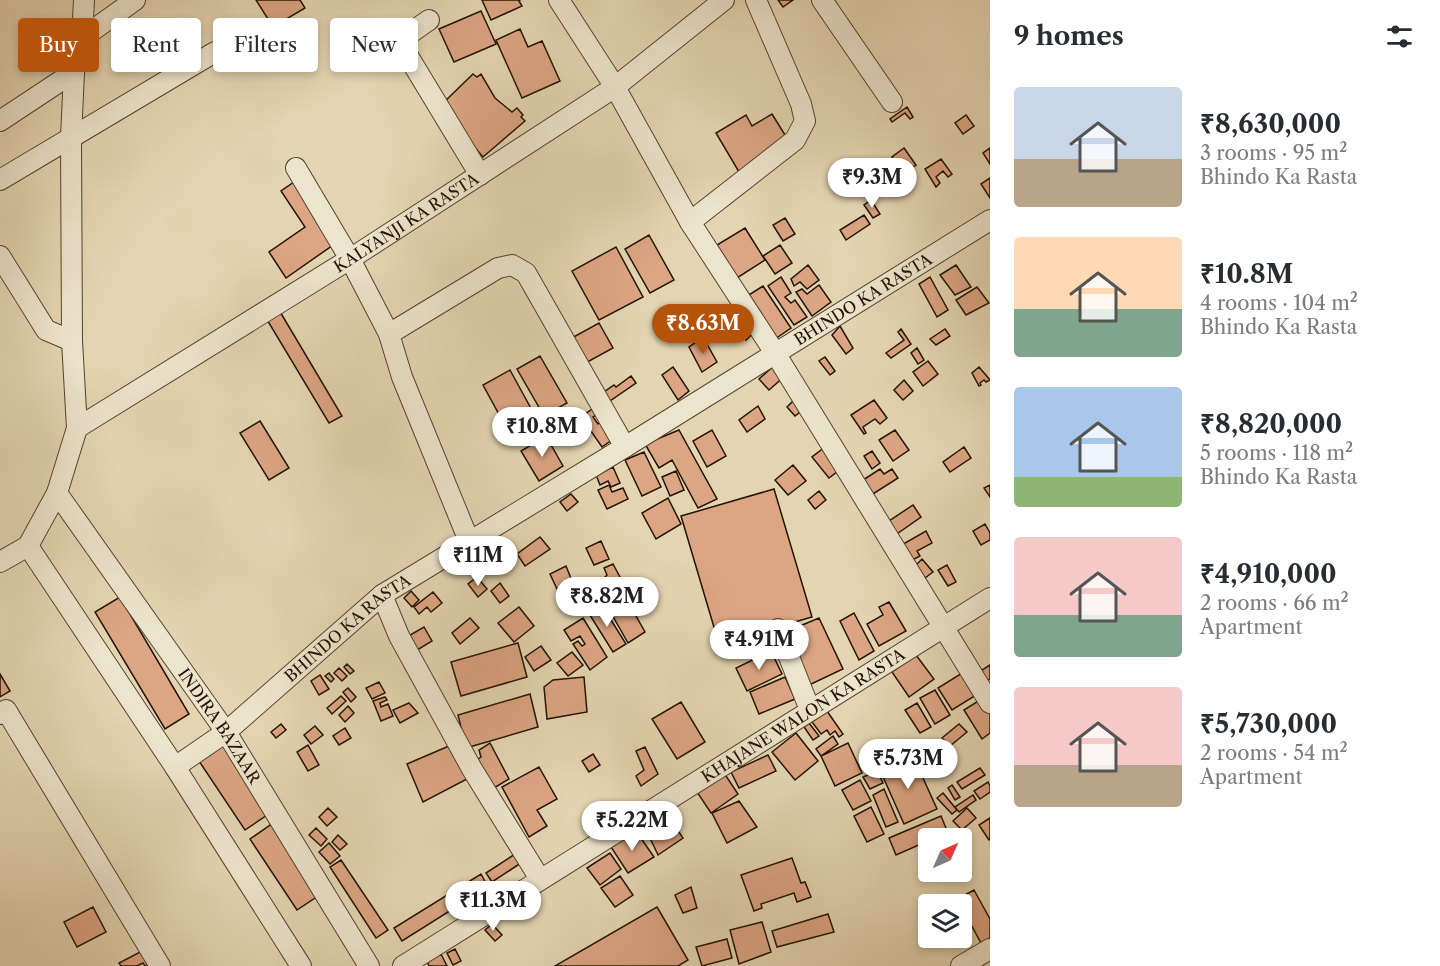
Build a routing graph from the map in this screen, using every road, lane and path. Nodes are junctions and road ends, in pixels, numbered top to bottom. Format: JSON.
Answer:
{"nodes":[{"id":1,"x":84,"y":0,"type":"edge"},
{"id":2,"x":135,"y":0,"type":"edge"},
{"id":3,"x":559,"y":0,"type":"edge"},
{"id":4,"x":724,"y":0,"type":"edge"},
{"id":5,"x":756,"y":0,"type":"edge"},
{"id":6,"x":822,"y":0,"type":"edge"},
{"id":7,"x":83,"y":18,"type":"edge"},
{"id":8,"x":429,"y":20,"type":"dead end"},
{"id":9,"x":99,"y":26,"type":"edge"},
{"id":10,"x":213,"y":53,"type":"edge"},
{"id":11,"x":74,"y":72,"type":"joint"},
{"id":12,"x":615,"y":87,"type":"junction"},
{"id":13,"x":892,"y":102,"type":"dead end"},
{"id":14,"x":0,"y":121,"type":"edge"},
{"id":15,"x":71,"y":138,"type":"junction"},
{"id":16,"x":296,"y":168,"type":"dead end"},
{"id":17,"x":480,"y":175,"type":"junction"},
{"id":18,"x":0,"y":180,"type":"edge"},
{"id":19,"x":990,"y":220,"type":"edge"},
{"id":20,"x":690,"y":222,"type":"junction"},
{"id":21,"x":351,"y":259,"type":"junction"},
{"id":22,"x":3,"y":266,"type":"edge"},
{"id":23,"x":389,"y":334,"type":"junction"},
{"id":24,"x":72,"y":341,"type":"junction"},
{"id":25,"x":775,"y":352,"type":"junction"},
{"id":26,"x":77,"y":428,"type":"junction"},
{"id":27,"x":625,"y":447,"type":"junction"},
{"id":28,"x":57,"y":493,"type":"junction"},
{"id":29,"x":469,"y":542,"type":"junction"},
{"id":30,"x":28,"y":546,"type":"junction"},
{"id":31,"x":0,"y":562,"type":"edge"},
{"id":32,"x":382,"y":595,"type":"junction"},
{"id":33,"x":990,"y":598,"type":"edge"},
{"id":34,"x":942,"y":627,"type":"junction"},
{"id":35,"x":778,"y":629,"type":"dead end"},
{"id":36,"x":990,"y":702,"type":"edge"},
{"id":37,"x":810,"y":710,"type":"junction"},
{"id":38,"x":0,"y":714,"type":"edge"},
{"id":39,"x":226,"y":732,"type":"junction"},
{"id":40,"x":175,"y":767,"type":"junction"},
{"id":41,"x":540,"y":879,"type":"junction"},
{"id":42,"x":990,"y":949,"type":"edge"},
{"id":43,"x":160,"y":966,"type":"edge"},
{"id":44,"x":301,"y":966,"type":"edge"},
{"id":45,"x":369,"y":966,"type":"edge"},
{"id":46,"x":403,"y":966,"type":"edge"},
{"id":47,"x":961,"y":966,"type":"edge"}],
"edges":[{"from":1,"to":7,"type":"street"},
{"from":2,"to":9,"type":"street"},
{"from":3,"to":12,"type":"street"},
{"from":4,"to":12,"type":"street","name":"KALYANJI KA RASTA"},
{"from":5,"to":20,"type":"street"},
{"from":6,"to":13,"type":"street"},
{"from":8,"to":17,"type":"street"},
{"from":10,"to":15,"type":"street"},
{"from":11,"to":14,"type":"street"},
{"from":11,"to":15,"type":"street"},
{"from":12,"to":17,"type":"street","name":"KALYANJI KA RASTA"},
{"from":12,"to":20,"type":"street"},
{"from":15,"to":18,"type":"street"},
{"from":15,"to":24,"type":"street"},
{"from":16,"to":21,"type":"street"},
{"from":17,"to":21,"type":"street","name":"KALYANJI KA RASTA"},
{"from":19,"to":25,"type":"street","name":"BHINDO KA RASTA"},
{"from":20,"to":25,"type":"street"},
{"from":21,"to":23,"type":"street"},
{"from":21,"to":26,"type":"street","name":"KALYANJI KA RASTA"},
{"from":22,"to":24,"type":"street"},
{"from":23,"to":27,"type":"street"},
{"from":23,"to":29,"type":"street"},
{"from":24,"to":26,"type":"street"},
{"from":25,"to":27,"type":"street","name":"BHINDO KA RASTA"},
{"from":25,"to":34,"type":"street"},
{"from":26,"to":28,"type":"street"},
{"from":27,"to":29,"type":"street","name":"BHINDO KA RASTA"},
{"from":28,"to":30,"type":"street"},
{"from":28,"to":39,"type":"street","name":"INDIRA BAZAAR"},
{"from":29,"to":32,"type":"street","name":"BHINDO KA RASTA"},
{"from":30,"to":31,"type":"street"},
{"from":30,"to":40,"type":"street"},
{"from":32,"to":39,"type":"street","name":"BHINDO KA RASTA"},
{"from":32,"to":41,"type":"street"},
{"from":33,"to":34,"type":"street","name":"KHAJANE WALON KA RASTA"},
{"from":34,"to":36,"type":"street"},
{"from":34,"to":37,"type":"street","name":"KHAJANE WALON KA RASTA"},
{"from":35,"to":37,"type":"street"},
{"from":37,"to":41,"type":"street","name":"KHAJANE WALON KA RASTA"},
{"from":38,"to":43,"type":"street"},
{"from":39,"to":40,"type":"street","name":"BHINDO KA RASTA"},
{"from":39,"to":45,"type":"street","name":"INDIRA BAZAAR"},
{"from":40,"to":44,"type":"street"},
{"from":41,"to":46,"type":"street","name":"KHAJANE WALON KA RASTA"},
{"from":42,"to":47,"type":"street"}]}
